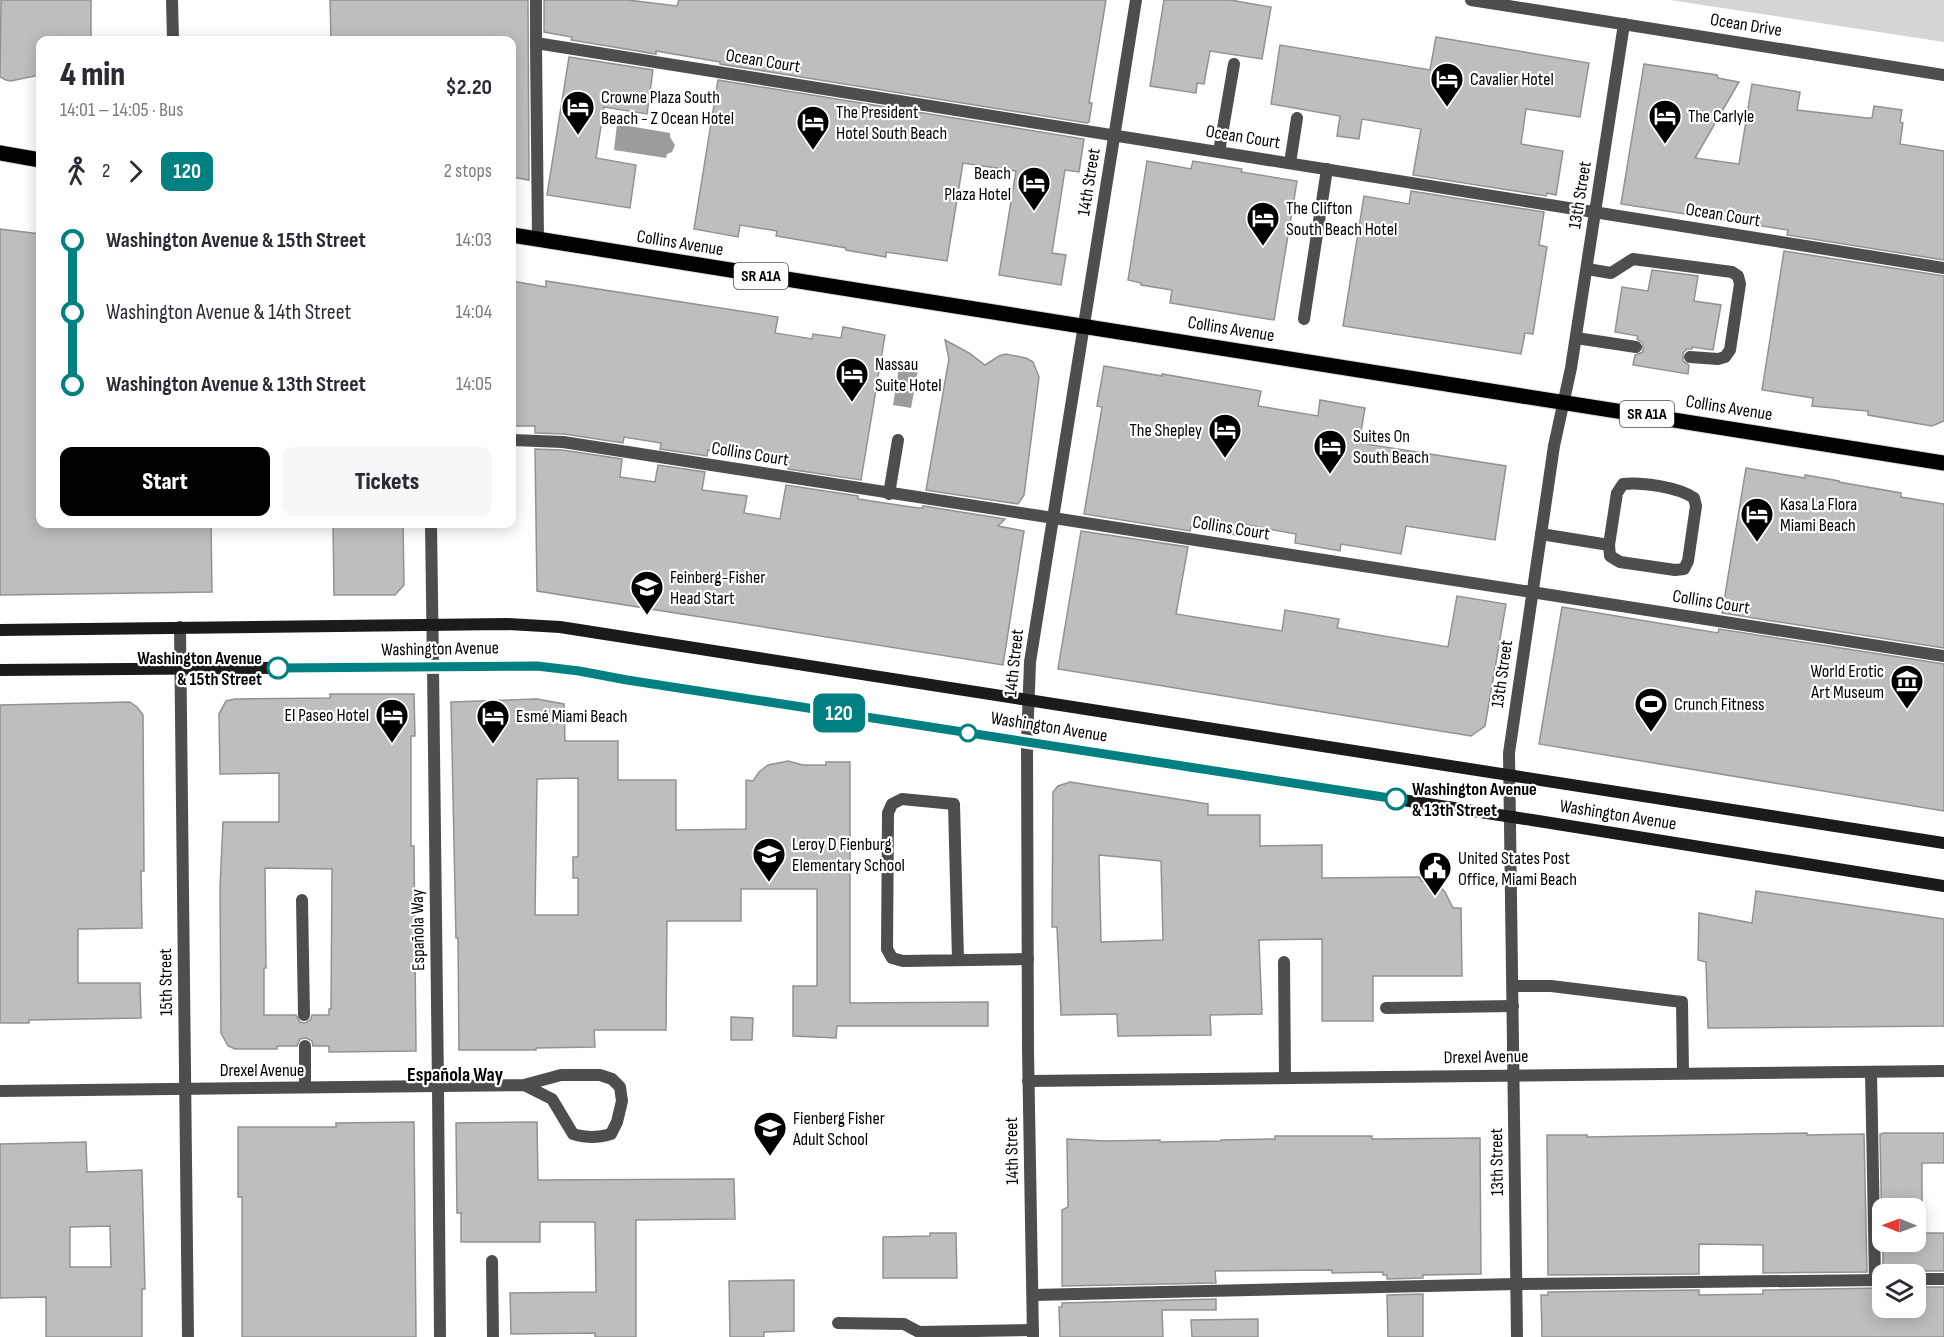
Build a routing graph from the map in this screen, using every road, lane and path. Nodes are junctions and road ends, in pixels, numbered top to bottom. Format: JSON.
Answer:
{"nodes":[{"id":1,"x":172,"y":0,"type":"edge"},
{"id":2,"x":536,"y":0,"type":"edge"},
{"id":3,"x":1136,"y":0,"type":"edge"},
{"id":4,"x":1471,"y":0,"type":"edge"},
{"id":5,"x":1624,"y":24,"type":"junction"},
{"id":6,"x":173,"y":36,"type":"edge"},
{"id":7,"x":536,"y":43,"type":"junction"},
{"id":8,"x":1234,"y":64,"type":"dead end"},
{"id":9,"x":1944,"y":75,"type":"edge"},
{"id":10,"x":1297,"y":118,"type":"dead end"},
{"id":11,"x":1114,"y":136,"type":"junction"},
{"id":12,"x":1219,"y":152,"type":"junction"},
{"id":13,"x":0,"y":153,"type":"edge"},
{"id":14,"x":36,"y":159,"type":"edge"},
{"id":15,"x":1290,"y":163,"type":"junction"},
{"id":16,"x":1327,"y":170,"type":"junction"},
{"id":17,"x":1595,"y":213,"type":"junction"},
{"id":18,"x":516,"y":237,"type":"edge"},
{"id":19,"x":538,"y":240,"type":"junction"},
{"id":20,"x":1944,"y":268,"type":"edge"},
{"id":21,"x":1587,"y":269,"type":"junction"},
{"id":22,"x":1304,"y":319,"type":"dead end"},
{"id":23,"x":1084,"y":326,"type":"junction"},
{"id":24,"x":1576,"y":338,"type":"junction"},
{"id":25,"x":1636,"y":347,"type":"dead end"},
{"id":26,"x":1690,"y":357,"type":"dead end"},
{"id":27,"x":1564,"y":401,"type":"junction"},
{"id":28,"x":516,"y":440,"type":"edge"},
{"id":29,"x":898,"y":440,"type":"dead end"},
{"id":30,"x":1944,"y":463,"type":"edge"},
{"id":31,"x":889,"y":494,"type":"junction"},
{"id":32,"x":1054,"y":519,"type":"junction"},
{"id":33,"x":431,"y":528,"type":"edge"},
{"id":34,"x":1541,"y":534,"type":"junction"},
{"id":35,"x":1609,"y":545,"type":"junction"},
{"id":36,"x":1532,"y":593,"type":"junction"},
{"id":37,"x":431,"y":626,"type":"junction"},
{"id":38,"x":180,"y":627,"type":"junction"},
{"id":39,"x":0,"y":630,"type":"edge"},
{"id":40,"x":1944,"y":656,"type":"edge"},
{"id":41,"x":433,"y":667,"type":"junction"},
{"id":42,"x":181,"y":669,"type":"junction"},
{"id":43,"x":0,"y":670,"type":"edge"},
{"id":44,"x":1028,"y":701,"type":"junction"},
{"id":45,"x":1027,"y":742,"type":"junction"},
{"id":46,"x":1508,"y":776,"type":"junction"},
{"id":47,"x":1509,"y":817,"type":"junction"},
{"id":48,"x":1944,"y":843,"type":"edge"},
{"id":49,"x":1944,"y":886,"type":"edge"},
{"id":50,"x":302,"y":900,"type":"dead end"},
{"id":51,"x":1028,"y":959,"type":"junction"},
{"id":52,"x":958,"y":960,"type":"junction"},
{"id":53,"x":1284,"y":962,"type":"dead end"},
{"id":54,"x":1513,"y":986,"type":"junction"},
{"id":55,"x":1513,"y":1006,"type":"junction"},
{"id":56,"x":1386,"y":1008,"type":"dead end"},
{"id":57,"x":304,"y":1015,"type":"dead end"},
{"id":58,"x":304,"y":1046,"type":"dead end"},
{"id":59,"x":1944,"y":1071,"type":"edge"},
{"id":60,"x":1871,"y":1072,"type":"junction"},
{"id":61,"x":1683,"y":1073,"type":"junction"},
{"id":62,"x":1514,"y":1074,"type":"junction"},
{"id":63,"x":1285,"y":1078,"type":"junction"},
{"id":64,"x":1028,"y":1081,"type":"junction"},
{"id":65,"x":524,"y":1085,"type":"junction"},
{"id":66,"x":438,"y":1086,"type":"junction"},
{"id":67,"x":305,"y":1087,"type":"junction"},
{"id":68,"x":185,"y":1089,"type":"junction"},
{"id":69,"x":0,"y":1091,"type":"edge"},
{"id":70,"x":492,"y":1261,"type":"dead end"},
{"id":71,"x":1878,"y":1264,"type":"edge"},
{"id":72,"x":1926,"y":1279,"type":"edge"},
{"id":73,"x":1944,"y":1279,"type":"edge"},
{"id":74,"x":1872,"y":1280,"type":"edge"},
{"id":75,"x":1516,"y":1284,"type":"junction"},
{"id":76,"x":1033,"y":1295,"type":"junction"},
{"id":77,"x":838,"y":1323,"type":"dead end"},
{"id":78,"x":1033,"y":1334,"type":"edge"},
{"id":79,"x":188,"y":1337,"type":"edge"},
{"id":80,"x":440,"y":1337,"type":"edge"},
{"id":81,"x":493,"y":1337,"type":"edge"},
{"id":82,"x":1517,"y":1337,"type":"edge"}],
"edges":[{"from":1,"to":6,"type":"street"},
{"from":2,"to":7,"type":"street"},
{"from":3,"to":11,"type":"street","name":"14th Street"},
{"from":4,"to":5,"type":"street","name":"Ocean Drive"},
{"from":5,"to":9,"type":"street","name":"Ocean Drive"},
{"from":5,"to":17,"type":"street","name":"13th Street"},
{"from":7,"to":11,"type":"street","name":"Ocean Court"},
{"from":7,"to":19,"type":"street"},
{"from":8,"to":12,"type":"street"},
{"from":10,"to":15,"type":"street"},
{"from":11,"to":12,"type":"street","name":"Ocean Court"},
{"from":11,"to":23,"type":"street","name":"14th Street"},
{"from":12,"to":15,"type":"street","name":"Ocean Court"},
{"from":13,"to":14,"type":"main road"},
{"from":15,"to":16,"type":"street","name":"Ocean Court"},
{"from":16,"to":17,"type":"street","name":"Ocean Court"},
{"from":16,"to":22,"type":"street"},
{"from":17,"to":20,"type":"street","name":"Ocean Court"},
{"from":17,"to":21,"type":"street","name":"13th Street"},
{"from":18,"to":19,"type":"main road","name":"Collins Avenue","number":"SR A1A"},
{"from":19,"to":23,"type":"main road","name":"Collins Avenue","number":"SR A1A"},
{"from":21,"to":24,"type":"street","name":"13th Street"},
{"from":21,"to":26,"type":"street"},
{"from":23,"to":27,"type":"main road","name":"Collins Avenue","number":"SR A1A"},
{"from":23,"to":32,"type":"street","name":"14th Street"},
{"from":24,"to":25,"type":"street"},
{"from":24,"to":27,"type":"street","name":"13th Street"},
{"from":27,"to":30,"type":"main road","name":"Collins Avenue","number":"SR A1A"},
{"from":27,"to":34,"type":"street","name":"13th Street"},
{"from":28,"to":31,"type":"street","name":"Collins Court"},
{"from":29,"to":31,"type":"street"},
{"from":31,"to":32,"type":"street","name":"Collins Court"},
{"from":32,"to":36,"type":"street","name":"Collins Court"},
{"from":32,"to":44,"type":"street","name":"14th Street"},
{"from":33,"to":37,"type":"street","name":"Española Way"},
{"from":34,"to":35,"type":"street"},
{"from":34,"to":36,"type":"street","name":"13th Street"},
{"from":35,"to":35,"type":"street"},
{"from":36,"to":40,"type":"street","name":"Collins Court"},
{"from":36,"to":46,"type":"street","name":"13th Street"},
{"from":37,"to":38,"type":"main road","name":"Washington Avenue"},
{"from":37,"to":41,"type":"street","name":"Española Way"},
{"from":37,"to":44,"type":"main road","name":"Washington Avenue"},
{"from":38,"to":39,"type":"main road","name":"Washington Avenue"},
{"from":38,"to":42,"type":"street","name":"15th Street"},
{"from":41,"to":42,"type":"main road","name":"Washington Avenue"},
{"from":41,"to":45,"type":"main road","name":"Washington Avenue"},
{"from":41,"to":66,"type":"street","name":"Española Way"},
{"from":42,"to":43,"type":"main road","name":"Washington Avenue"},
{"from":42,"to":68,"type":"street","name":"15th Street"},
{"from":44,"to":45,"type":"street","name":"14th Street"},
{"from":44,"to":46,"type":"main road","name":"Washington Avenue"},
{"from":45,"to":47,"type":"main road","name":"Washington Avenue"},
{"from":45,"to":51,"type":"street","name":"14th Street"},
{"from":46,"to":47,"type":"street","name":"13th Street"},
{"from":46,"to":48,"type":"main road","name":"Washington Avenue"},
{"from":47,"to":49,"type":"main road","name":"Washington Avenue"},
{"from":47,"to":54,"type":"street","name":"13th Street"},
{"from":50,"to":57,"type":"street"},
{"from":51,"to":52,"type":"street"},
{"from":51,"to":64,"type":"street","name":"14th Street"},
{"from":52,"to":52,"type":"street"},
{"from":53,"to":63,"type":"street"},
{"from":54,"to":55,"type":"street","name":"13th Street"},
{"from":54,"to":61,"type":"street"},
{"from":55,"to":56,"type":"street"},
{"from":55,"to":62,"type":"street","name":"13th Street"},
{"from":58,"to":67,"type":"street"},
{"from":59,"to":60,"type":"street","name":"Drexel Avenue"},
{"from":60,"to":61,"type":"street","name":"Drexel Avenue"},
{"from":60,"to":71,"type":"street"},
{"from":61,"to":62,"type":"street","name":"Drexel Avenue"},
{"from":62,"to":63,"type":"street","name":"Drexel Avenue"},
{"from":62,"to":75,"type":"street","name":"13th Street"},
{"from":63,"to":64,"type":"street","name":"Drexel Avenue"},
{"from":64,"to":76,"type":"street","name":"14th Street"},
{"from":65,"to":65,"type":"street","name":"Drexel Avenue"},
{"from":65,"to":66,"type":"street","name":"Drexel Avenue"},
{"from":66,"to":67,"type":"street","name":"Drexel Avenue"},
{"from":66,"to":80,"type":"street","name":"Española Way"},
{"from":67,"to":68,"type":"street","name":"Drexel Avenue"},
{"from":68,"to":69,"type":"street","name":"Drexel Avenue"},
{"from":68,"to":79,"type":"street","name":"15th Street"},
{"from":70,"to":81,"type":"street"},
{"from":72,"to":73,"type":"street"},
{"from":74,"to":75,"type":"street"},
{"from":75,"to":76,"type":"street"},
{"from":75,"to":82,"type":"street","name":"13th Street"},
{"from":76,"to":78,"type":"street","name":"14th Street"},
{"from":77,"to":78,"type":"street"}]}
